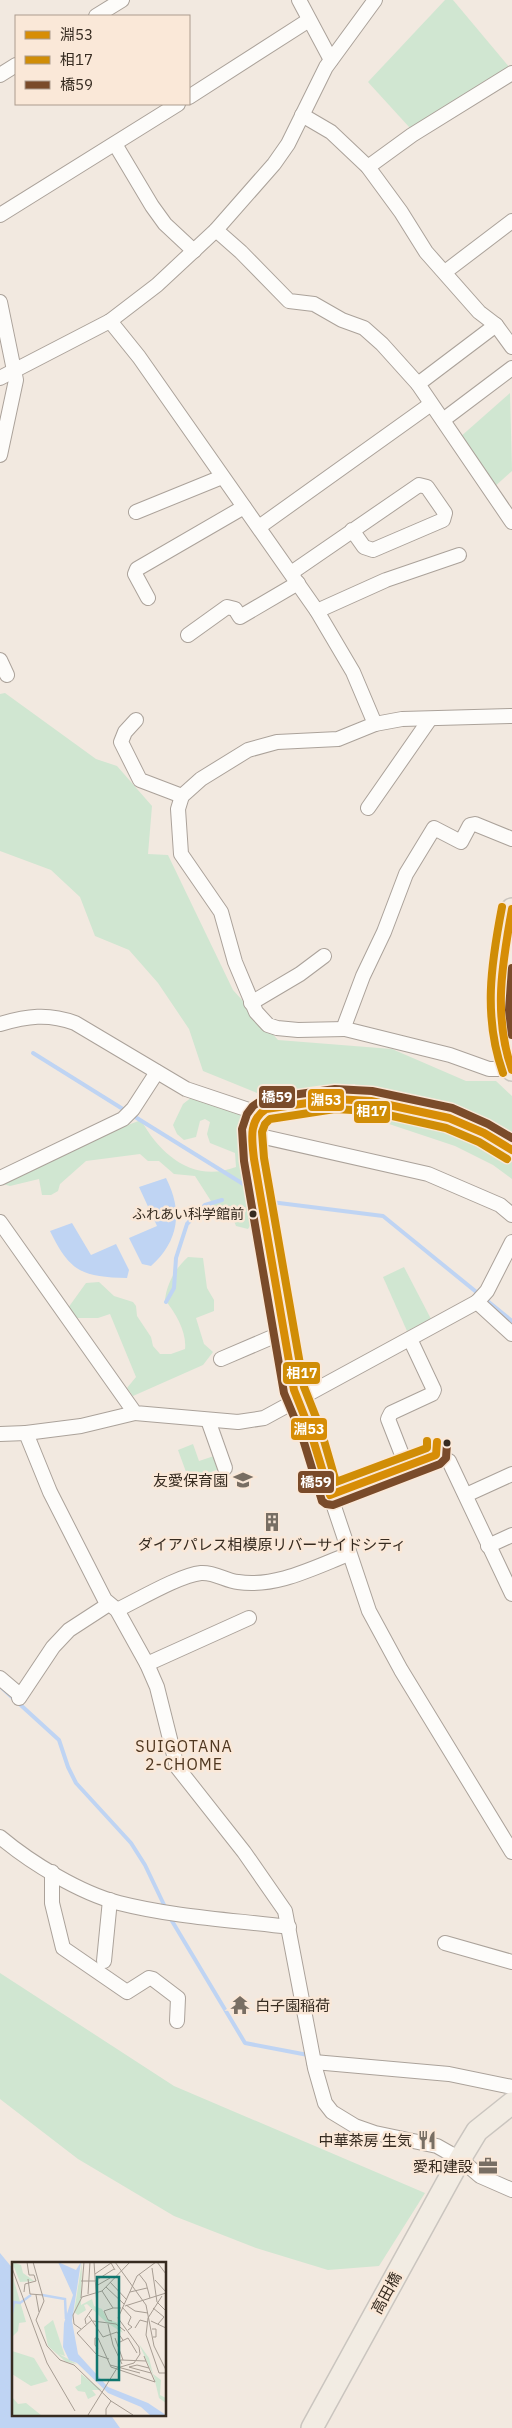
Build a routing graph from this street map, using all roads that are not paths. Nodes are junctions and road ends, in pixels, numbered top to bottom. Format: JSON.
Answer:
{"nodes":[{"id":1,"x":122,"y":0,"type":"edge"},
{"id":2,"x":299,"y":0,"type":"edge"},
{"id":3,"x":375,"y":0,"type":"edge"},
{"id":4,"x":98,"y":15,"type":"edge"},
{"id":5,"x":309,"y":20,"type":"junction"},
{"id":6,"x":331,"y":60,"type":"junction"},
{"id":7,"x":15,"y":66,"type":"edge"},
{"id":8,"x":512,"y":73,"type":"edge"},
{"id":9,"x":0,"y":75,"type":"edge"},
{"id":10,"x":190,"y":96,"type":"edge"},
{"id":11,"x":176,"y":105,"type":"edge"},
{"id":12,"x":302,"y":114,"type":"junction"},
{"id":13,"x":116,"y":144,"type":"junction"},
{"id":14,"x":368,"y":167,"type":"junction"},
{"id":15,"x":0,"y":215,"type":"edge"},
{"id":16,"x":512,"y":221,"type":"edge"},
{"id":17,"x":216,"y":230,"type":"junction"},
{"id":18,"x":194,"y":251,"type":"junction"},
{"id":19,"x":445,"y":272,"type":"junction"},
{"id":20,"x":0,"y":302,"type":"edge"},
{"id":21,"x":110,"y":320,"type":"junction"},
{"id":22,"x":496,"y":325,"type":"junction"},
{"id":23,"x":512,"y":347,"type":"edge"},
{"id":24,"x":512,"y":368,"type":"edge"},
{"id":25,"x":14,"y":372,"type":"junction"},
{"id":26,"x":0,"y":378,"type":"edge"},
{"id":27,"x":418,"y":384,"type":"junction"},
{"id":28,"x":431,"y":404,"type":"junction"},
{"id":29,"x":443,"y":420,"type":"junction"},
{"id":30,"x":0,"y":454,"type":"edge"},
{"id":31,"x":222,"y":477,"type":"junction"},
{"id":32,"x":244,"y":507,"type":"junction"},
{"id":33,"x":136,"y":512,"type":"dead end"},
{"id":34,"x":512,"y":522,"type":"edge"},
{"id":35,"x":259,"y":527,"type":"junction"},
{"id":36,"x":352,"y":530,"type":"junction"},
{"id":37,"x":459,"y":555,"type":"dead end"},
{"id":38,"x":295,"y":578,"type":"junction"},
{"id":39,"x":148,"y":598,"type":"dead end"},
{"id":40,"x":317,"y":611,"type":"junction"},
{"id":41,"x":188,"y":634,"type":"dead end"},
{"id":42,"x":0,"y":660,"type":"edge"},
{"id":43,"x":8,"y":675,"type":"dead end"},
{"id":44,"x":512,"y":716,"type":"edge"},
{"id":45,"x":430,"y":719,"type":"junction"},
{"id":46,"x":136,"y":720,"type":"dead end"},
{"id":47,"x":375,"y":724,"type":"junction"},
{"id":48,"x":182,"y":796,"type":"junction"},
{"id":49,"x":368,"y":808,"type":"dead end"},
{"id":50,"x":512,"y":839,"type":"edge"},
{"id":51,"x":512,"y":909,"type":"edge"},
{"id":52,"x":324,"y":956,"type":"dead end"},
{"id":53,"x":251,"y":1002,"type":"junction"},
{"id":54,"x":0,"y":1024,"type":"edge"},
{"id":55,"x":345,"y":1029,"type":"junction"},
{"id":56,"x":507,"y":1038,"type":"edge"},
{"id":57,"x":512,"y":1069,"type":"edge"},
{"id":58,"x":157,"y":1072,"type":"junction"},
{"id":59,"x":258,"y":1113,"type":"junction"},
{"id":60,"x":252,"y":1134,"type":"junction"},
{"id":61,"x":512,"y":1150,"type":"edge"},
{"id":62,"x":0,"y":1178,"type":"edge"},
{"id":63,"x":512,"y":1215,"type":"edge"},
{"id":64,"x":2,"y":1228,"type":"edge"},
{"id":65,"x":512,"y":1242,"type":"edge"},
{"id":66,"x":477,"y":1302,"type":"junction"},
{"id":67,"x":284,"y":1332,"type":"junction"},
{"id":68,"x":512,"y":1334,"type":"edge"},
{"id":69,"x":410,"y":1339,"type":"junction"},
{"id":70,"x":221,"y":1359,"type":"dead end"},
{"id":71,"x":298,"y":1399,"type":"junction"},
{"id":72,"x":135,"y":1413,"type":"junction"},
{"id":73,"x":208,"y":1420,"type":"junction"},
{"id":74,"x":26,"y":1433,"type":"junction"},
{"id":75,"x":0,"y":1434,"type":"edge"},
{"id":76,"x":406,"y":1465,"type":"junction"},
{"id":77,"x":225,"y":1468,"type":"dead end"},
{"id":78,"x":512,"y":1474,"type":"edge"},
{"id":79,"x":330,"y":1495,"type":"junction"},
{"id":80,"x":466,"y":1495,"type":"junction"},
{"id":81,"x":512,"y":1535,"type":"edge"},
{"id":82,"x":488,"y":1546,"type":"junction"},
{"id":83,"x":349,"y":1554,"type":"junction"},
{"id":84,"x":512,"y":1594,"type":"edge"},
{"id":85,"x":113,"y":1607,"type":"junction"},
{"id":86,"x":248,"y":1618,"type":"dead end"},
{"id":87,"x":147,"y":1664,"type":"junction"},
{"id":88,"x":0,"y":1678,"type":"edge"},
{"id":89,"x":0,"y":1838,"type":"edge"},
{"id":90,"x":512,"y":1852,"type":"edge"},
{"id":91,"x":52,"y":1872,"type":"junction"},
{"id":92,"x":110,"y":1900,"type":"junction"},
{"id":93,"x":289,"y":1927,"type":"junction"},
{"id":94,"x":445,"y":1943,"type":"dead end"},
{"id":95,"x":104,"y":1962,"type":"dead end"},
{"id":96,"x":512,"y":1962,"type":"edge"},
{"id":97,"x":177,"y":2021,"type":"dead end"},
{"id":98,"x":312,"y":2055,"type":"junction"},
{"id":99,"x":512,"y":2087,"type":"edge"},
{"id":100,"x":512,"y":2102,"type":"edge"},
{"id":101,"x":457,"y":2165,"type":"junction"},
{"id":102,"x":512,"y":2190,"type":"edge"},
{"id":103,"x":312,"y":2428,"type":"edge"}],
"edges":[{"from":1,"to":4,"type":"street"},
{"from":2,"to":5,"type":"street"},
{"from":3,"to":6,"type":"street"},
{"from":5,"to":6,"type":"street"},
{"from":5,"to":10,"type":"street"},
{"from":6,"to":12,"type":"street"},
{"from":7,"to":9,"type":"street"},
{"from":8,"to":14,"type":"street"},
{"from":11,"to":13,"type":"street"},
{"from":12,"to":14,"type":"street"},
{"from":12,"to":17,"type":"street"},
{"from":13,"to":15,"type":"street"},
{"from":13,"to":18,"type":"street"},
{"from":14,"to":19,"type":"street"},
{"from":16,"to":19,"type":"street"},
{"from":17,"to":18,"type":"street"},
{"from":17,"to":27,"type":"street"},
{"from":18,"to":21,"type":"street"},
{"from":19,"to":22,"type":"street"},
{"from":20,"to":25,"type":"street"},
{"from":21,"to":25,"type":"street"},
{"from":21,"to":31,"type":"street"},
{"from":22,"to":23,"type":"street"},
{"from":22,"to":27,"type":"street"},
{"from":24,"to":29,"type":"street"},
{"from":25,"to":26,"type":"street"},
{"from":25,"to":30,"type":"street"},
{"from":27,"to":28,"type":"street"},
{"from":28,"to":29,"type":"street"},
{"from":28,"to":35,"type":"street"},
{"from":29,"to":34,"type":"street"},
{"from":31,"to":32,"type":"street"},
{"from":31,"to":33,"type":"street"},
{"from":32,"to":35,"type":"street"},
{"from":32,"to":39,"type":"street"},
{"from":35,"to":38,"type":"street"},
{"from":36,"to":36,"type":"street"},
{"from":36,"to":38,"type":"street"},
{"from":37,"to":40,"type":"street"},
{"from":38,"to":40,"type":"street"},
{"from":38,"to":41,"type":"street"},
{"from":40,"to":47,"type":"street"},
{"from":42,"to":43,"type":"street"},
{"from":44,"to":45,"type":"street"},
{"from":45,"to":47,"type":"street"},
{"from":45,"to":49,"type":"street"},
{"from":46,"to":48,"type":"street"},
{"from":47,"to":48,"type":"street"},
{"from":48,"to":53,"type":"street"},
{"from":50,"to":55,"type":"street"},
{"from":51,"to":56,"type":"main road"},
{"from":52,"to":53,"type":"street"},
{"from":53,"to":55,"type":"street"},
{"from":54,"to":58,"type":"street"},
{"from":55,"to":57,"type":"street"},
{"from":56,"to":57,"type":"main road"},
{"from":58,"to":59,"type":"street"},
{"from":58,"to":62,"type":"street"},
{"from":59,"to":60,"type":"street"},
{"from":59,"to":61,"type":"street"},
{"from":60,"to":63,"type":"street"},
{"from":60,"to":67,"type":"street"},
{"from":64,"to":72,"type":"street"},
{"from":65,"to":66,"type":"street"},
{"from":66,"to":68,"type":"street"},
{"from":66,"to":69,"type":"street"},
{"from":67,"to":70,"type":"street"},
{"from":67,"to":71,"type":"street"},
{"from":69,"to":71,"type":"street"},
{"from":69,"to":76,"type":"street"},
{"from":71,"to":73,"type":"street"},
{"from":71,"to":79,"type":"street"},
{"from":72,"to":73,"type":"street"},
{"from":72,"to":74,"type":"street"},
{"from":73,"to":77,"type":"street"},
{"from":74,"to":75,"type":"street"},
{"from":74,"to":85,"type":"street"},
{"from":76,"to":79,"type":"street"},
{"from":76,"to":80,"type":"street"},
{"from":78,"to":80,"type":"street"},
{"from":79,"to":83,"type":"street"},
{"from":80,"to":82,"type":"street"},
{"from":81,"to":82,"type":"street"},
{"from":82,"to":84,"type":"street"},
{"from":83,"to":85,"type":"street"},
{"from":83,"to":90,"type":"street"},
{"from":85,"to":87,"type":"street"},
{"from":85,"to":88,"type":"street"},
{"from":86,"to":87,"type":"street"},
{"from":87,"to":93,"type":"street"},
{"from":89,"to":91,"type":"street"},
{"from":91,"to":92,"type":"street"},
{"from":91,"to":97,"type":"street"},
{"from":92,"to":93,"type":"street"},
{"from":92,"to":95,"type":"street"},
{"from":93,"to":98,"type":"street"},
{"from":94,"to":96,"type":"street"},
{"from":98,"to":99,"type":"street"},
{"from":98,"to":101,"type":"street"},
{"from":100,"to":101,"type":"main road","name":"高田橋"},
{"from":101,"to":102,"type":"street"},
{"from":101,"to":103,"type":"main road","name":"高田橋"}]}
